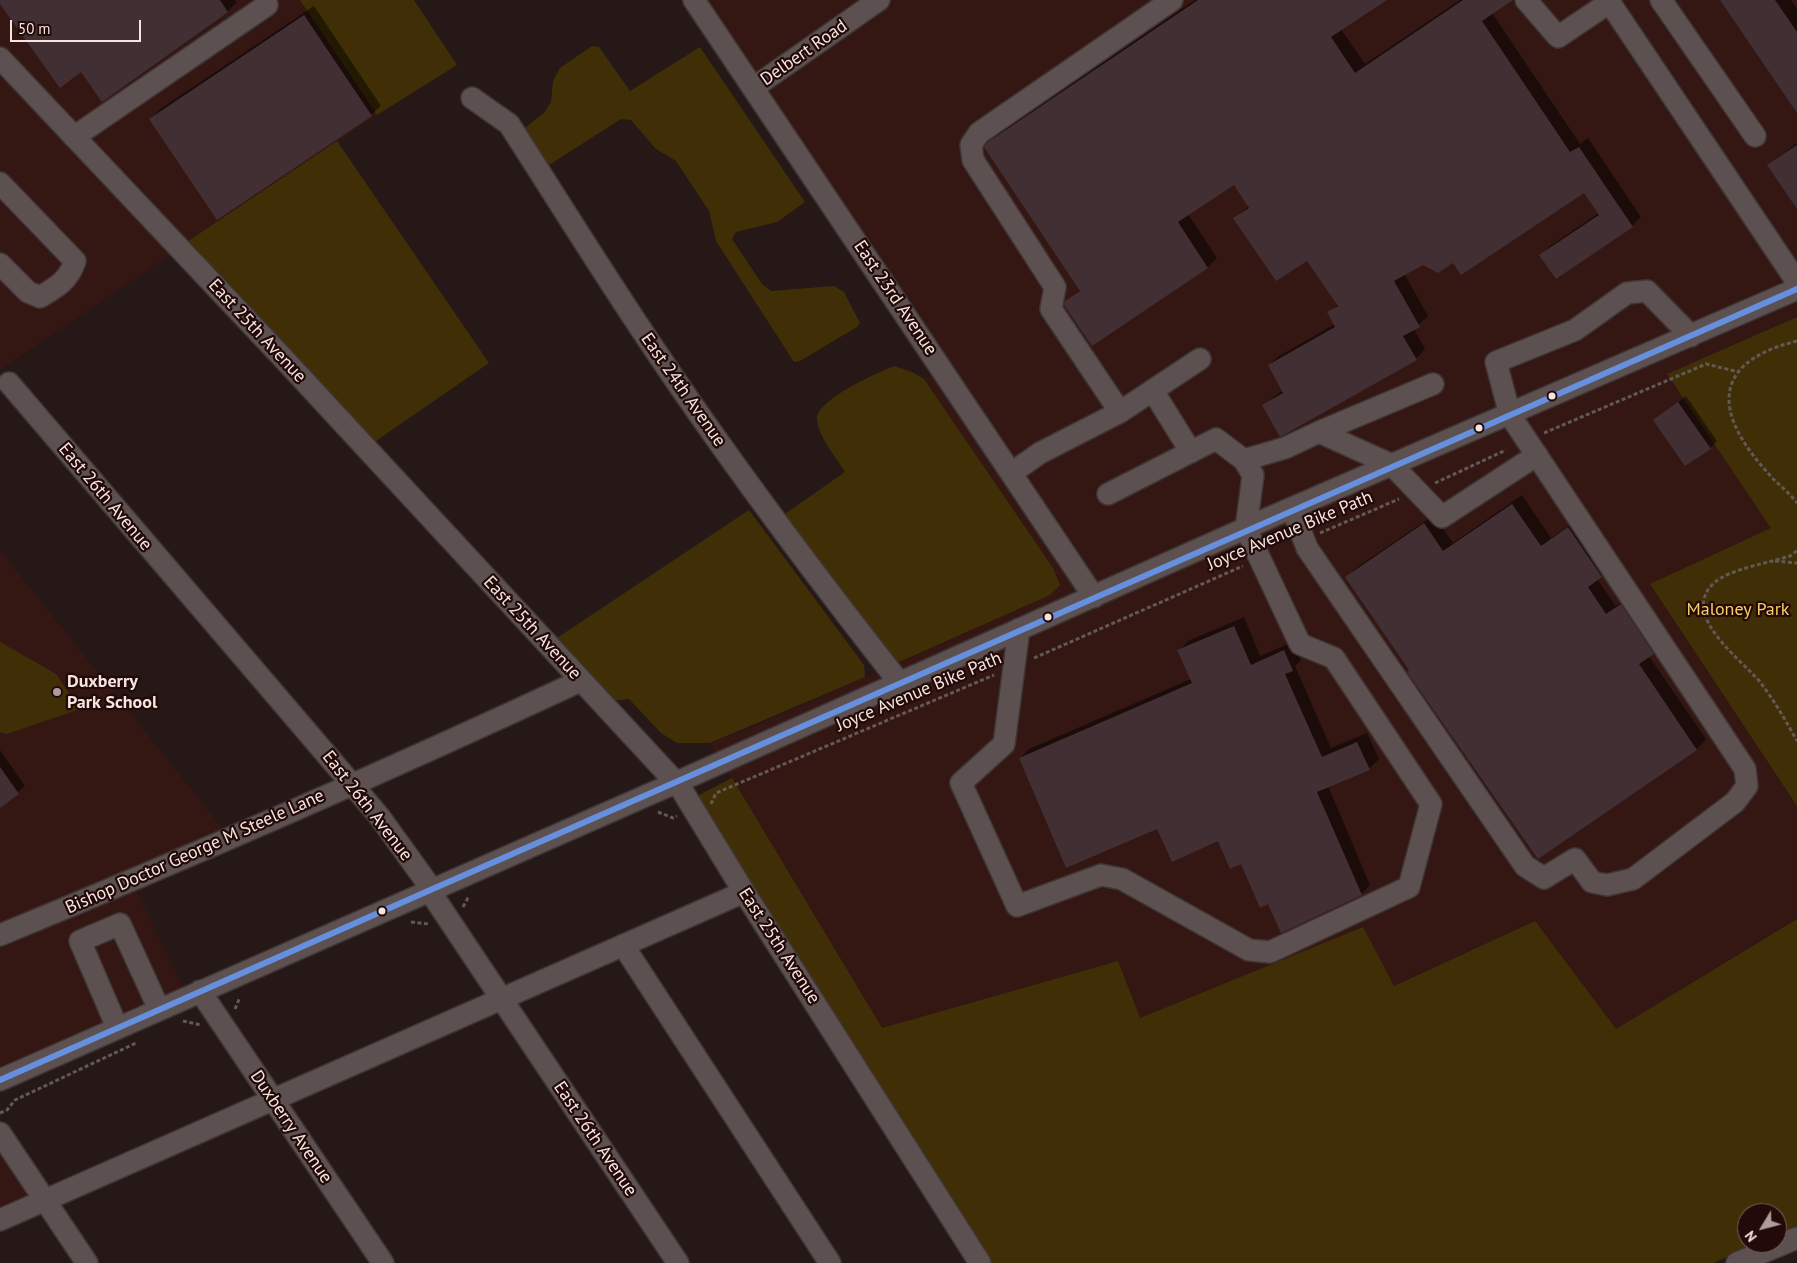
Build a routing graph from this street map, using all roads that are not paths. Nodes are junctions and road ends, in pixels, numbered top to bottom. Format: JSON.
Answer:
{"nodes":[{"id":1,"x":694,"y":0,"type":"edge"},
{"id":2,"x":1172,"y":0,"type":"edge"},
{"id":3,"x":1526,"y":0,"type":"edge"},
{"id":4,"x":1661,"y":0,"type":"edge"},
{"id":5,"x":1609,"y":1,"type":"edge"},
{"id":6,"x":867,"y":3,"type":"edge"},
{"id":7,"x":267,"y":4,"type":"dead end"},
{"id":8,"x":0,"y":58,"type":"edge"},
{"id":9,"x":753,"y":88,"type":"junction"},
{"id":10,"x":472,"y":98,"type":"dead end"},
{"id":11,"x":1755,"y":136,"type":"dead end"},
{"id":12,"x":74,"y":137,"type":"junction"},
{"id":13,"x":0,"y":183,"type":"edge"},
{"id":14,"x":0,"y":264,"type":"edge"},
{"id":15,"x":1797,"y":282,"type":"edge"},
{"id":16,"x":1797,"y":289,"type":"edge"},
{"id":17,"x":1691,"y":336,"type":"junction"},
{"id":18,"x":1200,"y":359,"type":"dead end"},
{"id":19,"x":9,"y":383,"type":"dead end"},
{"id":20,"x":1433,"y":384,"type":"dead end"},
{"id":21,"x":1153,"y":391,"type":"junction"},
{"id":22,"x":1120,"y":412,"type":"junction"},
{"id":23,"x":1510,"y":414,"type":"junction"},
{"id":24,"x":1320,"y":432,"type":"junction"},
{"id":25,"x":1532,"y":448,"type":"junction"},
{"id":26,"x":1192,"y":452,"type":"junction"},
{"id":27,"x":1244,"y":460,"type":"junction"},
{"id":28,"x":1392,"y":465,"type":"junction"},
{"id":29,"x":1013,"y":472,"type":"junction"},
{"id":30,"x":1108,"y":494,"type":"dead end"},
{"id":31,"x":1292,"y":508,"type":"junction"},
{"id":32,"x":1246,"y":528,"type":"junction"},
{"id":33,"x":1094,"y":597,"type":"junction"},
{"id":34,"x":1019,"y":629,"type":"junction"},
{"id":35,"x":580,"y":681,"type":"junction"},
{"id":36,"x":899,"y":682,"type":"junction"},
{"id":37,"x":351,"y":783,"type":"junction"},
{"id":38,"x":675,"y":783,"type":"junction"},
{"id":39,"x":430,"y":890,"type":"junction"},
{"id":40,"x":744,"y":892,"type":"junction"},
{"id":41,"x":0,"y":935,"type":"edge"},
{"id":42,"x":623,"y":945,"type":"junction"},
{"id":43,"x":200,"y":991,"type":"junction"},
{"id":44,"x":500,"y":999,"type":"junction"},
{"id":45,"x":159,"y":1009,"type":"junction"},
{"id":46,"x":117,"y":1027,"type":"junction"},
{"id":47,"x":0,"y":1080,"type":"edge"},
{"id":48,"x":273,"y":1100,"type":"junction"},
{"id":49,"x":0,"y":1133,"type":"edge"},
{"id":50,"x":45,"y":1200,"type":"junction"},
{"id":51,"x":0,"y":1220,"type":"edge"},
{"id":52,"x":1797,"y":1238,"type":"edge"},
{"id":53,"x":87,"y":1263,"type":"edge"},
{"id":54,"x":383,"y":1263,"type":"edge"},
{"id":55,"x":678,"y":1263,"type":"edge"},
{"id":56,"x":830,"y":1263,"type":"edge"},
{"id":57,"x":980,"y":1263,"type":"edge"},
{"id":58,"x":1738,"y":1263,"type":"edge"}],
"edges":[{"from":1,"to":9,"type":"street","name":"East 23rd Avenue"},
{"from":2,"to":22,"type":"street"},
{"from":3,"to":5,"type":"street"},
{"from":4,"to":11,"type":"street"},
{"from":5,"to":15,"type":"street"},
{"from":6,"to":9,"type":"street","name":"Delbert Road"},
{"from":7,"to":12,"type":"street"},
{"from":8,"to":12,"type":"street","name":"East 25th Avenue"},
{"from":9,"to":29,"type":"street","name":"East 23rd Avenue"},
{"from":10,"to":36,"type":"street","name":"East 24th Avenue"},
{"from":12,"to":35,"type":"street","name":"East 25th Avenue"},
{"from":13,"to":14,"type":"street"},
{"from":16,"to":17,"type":"street"},
{"from":17,"to":23,"type":"street"},
{"from":17,"to":23,"type":"street"},
{"from":18,"to":21,"type":"street"},
{"from":19,"to":37,"type":"street","name":"East 26th Avenue"},
{"from":20,"to":24,"type":"street"},
{"from":21,"to":22,"type":"street"},
{"from":21,"to":26,"type":"street"},
{"from":22,"to":29,"type":"street"},
{"from":23,"to":25,"type":"street"},
{"from":23,"to":28,"type":"street"},
{"from":24,"to":27,"type":"street"},
{"from":24,"to":28,"type":"street"},
{"from":25,"to":28,"type":"street"},
{"from":25,"to":31,"type":"street"},
{"from":26,"to":27,"type":"street"},
{"from":26,"to":30,"type":"street"},
{"from":27,"to":32,"type":"street"},
{"from":28,"to":31,"type":"street"},
{"from":29,"to":33,"type":"street","name":"East 23rd Avenue"},
{"from":31,"to":32,"type":"street"},
{"from":32,"to":33,"type":"street"},
{"from":32,"to":34,"type":"street"},
{"from":33,"to":34,"type":"street"},
{"from":34,"to":36,"type":"street"},
{"from":35,"to":37,"type":"street","name":"Bishop Doctor George M Steele Lane"},
{"from":35,"to":38,"type":"street","name":"East 25th Avenue"},
{"from":36,"to":38,"type":"street"},
{"from":37,"to":39,"type":"street","name":"East 26th Avenue"},
{"from":37,"to":41,"type":"street","name":"Bishop Doctor George M Steele Lane"},
{"from":38,"to":39,"type":"street"},
{"from":38,"to":40,"type":"street","name":"East 25th Avenue"},
{"from":39,"to":43,"type":"street"},
{"from":39,"to":44,"type":"street","name":"East 26th Avenue"},
{"from":40,"to":42,"type":"street"},
{"from":40,"to":57,"type":"street","name":"East 25th Avenue"},
{"from":42,"to":44,"type":"street"},
{"from":42,"to":56,"type":"street"},
{"from":43,"to":45,"type":"street"},
{"from":43,"to":48,"type":"street","name":"Duxberry Avenue"},
{"from":44,"to":48,"type":"street"},
{"from":44,"to":55,"type":"street","name":"East 26th Avenue"},
{"from":45,"to":46,"type":"street"},
{"from":45,"to":46,"type":"street"},
{"from":46,"to":47,"type":"street"},
{"from":48,"to":50,"type":"street"},
{"from":48,"to":54,"type":"street","name":"Duxberry Avenue"},
{"from":49,"to":50,"type":"street"},
{"from":50,"to":51,"type":"street"},
{"from":50,"to":53,"type":"street"},
{"from":52,"to":58,"type":"street"}]}
